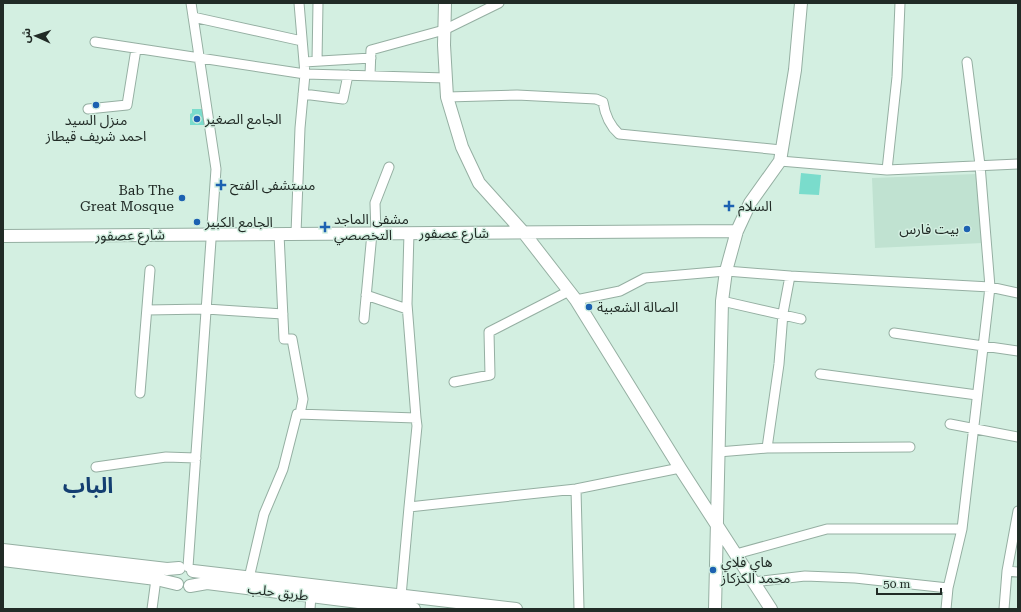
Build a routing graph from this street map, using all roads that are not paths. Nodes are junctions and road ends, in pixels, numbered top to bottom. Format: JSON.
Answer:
{"nodes":[{"id":1,"x":191,"y":3,"type":"edge"},
{"id":2,"x":299,"y":3,"type":"edge"},
{"id":3,"x":318,"y":3,"type":"edge"},
{"id":4,"x":445,"y":3,"type":"edge"},
{"id":5,"x":499,"y":3,"type":"edge"},
{"id":6,"x":801,"y":3,"type":"edge"},
{"id":7,"x":900,"y":3,"type":"edge"},
{"id":8,"x":193,"y":17,"type":"junction"},
{"id":9,"x":444,"y":30,"type":"junction"},
{"id":10,"x":302,"y":41,"type":"junction"},
{"id":11,"x":95,"y":42,"type":"dead end"},
{"id":12,"x":136,"y":49,"type":"junction"},
{"id":13,"x":371,"y":54,"type":"junction"},
{"id":14,"x":200,"y":58,"type":"junction"},
{"id":15,"x":317,"y":61,"type":"junction"},
{"id":16,"x":304,"y":62,"type":"junction"},
{"id":17,"x":967,"y":62,"type":"dead end"},
{"id":18,"x":305,"y":74,"type":"junction"},
{"id":19,"x":348,"y":75,"type":"junction"},
{"id":20,"x":370,"y":76,"type":"junction"},
{"id":21,"x":446,"y":78,"type":"junction"},
{"id":22,"x":303,"y":94,"type":"junction"},
{"id":23,"x":447,"y":97,"type":"junction"},
{"id":24,"x":88,"y":109,"type":"dead end"},
{"id":25,"x":780,"y":155,"type":"junction"},
{"id":26,"x":1018,"y":164,"type":"edge"},
{"id":27,"x":980,"y":165,"type":"junction"},
{"id":28,"x":389,"y":167,"type":"dead end"},
{"id":29,"x":887,"y":170,"type":"junction"},
{"id":30,"x":737,"y":231,"type":"junction"},
{"id":31,"x":374,"y":233,"type":"junction"},
{"id":32,"x":409,"y":233,"type":"junction"},
{"id":33,"x":524,"y":233,"type":"junction"},
{"id":34,"x":212,"y":234,"type":"junction"},
{"id":35,"x":279,"y":234,"type":"junction"},
{"id":36,"x":296,"y":234,"type":"junction"},
{"id":37,"x":3,"y":236,"type":"edge"},
{"id":38,"x":150,"y":270,"type":"dead end"},
{"id":39,"x":726,"y":271,"type":"junction"},
{"id":40,"x":790,"y":276,"type":"junction"},
{"id":41,"x":990,"y":287,"type":"junction"},
{"id":42,"x":1018,"y":293,"type":"edge"},
{"id":43,"x":366,"y":295,"type":"junction"},
{"id":44,"x":573,"y":295,"type":"junction"},
{"id":45,"x":722,"y":301,"type":"junction"},
{"id":46,"x":206,"y":309,"type":"junction"},
{"id":47,"x":407,"y":309,"type":"junction"},
{"id":48,"x":147,"y":310,"type":"junction"},
{"id":49,"x":783,"y":313,"type":"junction"},
{"id":50,"x":283,"y":314,"type":"junction"},
{"id":51,"x":364,"y":318,"type":"dead end"},
{"id":52,"x":801,"y":318,"type":"dead end"},
{"id":53,"x":894,"y":333,"type":"dead end"},
{"id":54,"x":983,"y":346,"type":"junction"},
{"id":55,"x":1018,"y":351,"type":"edge"},
{"id":56,"x":820,"y":374,"type":"dead end"},
{"id":57,"x":454,"y":382,"type":"dead end"},
{"id":58,"x":140,"y":393,"type":"dead end"},
{"id":59,"x":978,"y":395,"type":"junction"},
{"id":60,"x":300,"y":414,"type":"junction"},
{"id":61,"x":416,"y":418,"type":"junction"},
{"id":62,"x":950,"y":424,"type":"dead end"},
{"id":63,"x":974,"y":428,"type":"junction"},
{"id":64,"x":1018,"y":436,"type":"edge"},
{"id":65,"x":910,"y":447,"type":"dead end"},
{"id":66,"x":766,"y":448,"type":"junction"},
{"id":67,"x":718,"y":452,"type":"junction"},
{"id":68,"x":196,"y":458,"type":"junction"},
{"id":69,"x":96,"y":467,"type":"dead end"},
{"id":70,"x":680,"y":468,"type":"junction"},
{"id":71,"x":576,"y":490,"type":"junction"},
{"id":72,"x":409,"y":507,"type":"junction"},
{"id":73,"x":1018,"y":511,"type":"edge"},
{"id":74,"x":717,"y":525,"type":"junction"},
{"id":75,"x":962,"y":529,"type":"junction"},
{"id":76,"x":3,"y":550,"type":"edge"},
{"id":77,"x":736,"y":554,"type":"junction"},
{"id":78,"x":3,"y":560,"type":"edge"},
{"id":79,"x":187,"y":568,"type":"junction"},
{"id":80,"x":1007,"y":570,"type":"junction"},
{"id":81,"x":1018,"y":572,"type":"edge"},
{"id":82,"x":249,"y":578,"type":"junction"},
{"id":83,"x":156,"y":579,"type":"junction"},
{"id":84,"x":754,"y":582,"type":"junction"},
{"id":85,"x":177,"y":584,"type":"junction"},
{"id":86,"x":190,"y":586,"type":"junction"},
{"id":87,"x":948,"y":588,"type":"junction"},
{"id":88,"x":311,"y":596,"type":"junction"},
{"id":89,"x":401,"y":596,"type":"junction"},
{"id":90,"x":346,"y":605,"type":"edge"},
{"id":91,"x":152,"y":609,"type":"edge"},
{"id":92,"x":310,"y":609,"type":"edge"},
{"id":93,"x":414,"y":609,"type":"edge"},
{"id":94,"x":516,"y":609,"type":"edge"},
{"id":95,"x":579,"y":609,"type":"edge"},
{"id":96,"x":715,"y":609,"type":"edge"},
{"id":97,"x":770,"y":609,"type":"edge"},
{"id":98,"x":946,"y":609,"type":"edge"},
{"id":99,"x":1004,"y":609,"type":"edge"}],
"edges":[{"from":1,"to":8,"type":"street"},
{"from":2,"to":10,"type":"street"},
{"from":3,"to":15,"type":"street"},
{"from":4,"to":9,"type":"main road"},
{"from":5,"to":9,"type":"street"},
{"from":6,"to":25,"type":"main road"},
{"from":7,"to":29,"type":"street"},
{"from":8,"to":10,"type":"street"},
{"from":8,"to":14,"type":"street"},
{"from":9,"to":13,"type":"street"},
{"from":9,"to":21,"type":"main road"},
{"from":10,"to":16,"type":"street"},
{"from":11,"to":12,"type":"street"},
{"from":12,"to":14,"type":"street"},
{"from":12,"to":24,"type":"street"},
{"from":13,"to":15,"type":"street"},
{"from":13,"to":20,"type":"street"},
{"from":14,"to":18,"type":"street"},
{"from":14,"to":34,"type":"street"},
{"from":15,"to":16,"type":"street"},
{"from":16,"to":18,"type":"street"},
{"from":17,"to":27,"type":"street"},
{"from":18,"to":19,"type":"street"},
{"from":18,"to":22,"type":"street"},
{"from":19,"to":20,"type":"street"},
{"from":19,"to":22,"type":"street"},
{"from":20,"to":21,"type":"street"},
{"from":21,"to":23,"type":"main road"},
{"from":22,"to":36,"type":"street"},
{"from":23,"to":25,"type":"street"},
{"from":23,"to":33,"type":"main road"},
{"from":25,"to":29,"type":"street"},
{"from":25,"to":30,"type":"main road"},
{"from":26,"to":27,"type":"street"},
{"from":27,"to":29,"type":"street"},
{"from":27,"to":41,"type":"street"},
{"from":28,"to":31,"type":"street"},
{"from":30,"to":33,"type":"main road","name":"شارع عصفور"},
{"from":30,"to":39,"type":"main road"},
{"from":31,"to":32,"type":"main road","name":"شارع عصفور"},
{"from":31,"to":36,"type":"main road","name":"شارع عصفور"},
{"from":31,"to":43,"type":"street"},
{"from":32,"to":33,"type":"main road","name":"شارع عصفور"},
{"from":32,"to":47,"type":"street"},
{"from":33,"to":44,"type":"main road"},
{"from":34,"to":35,"type":"main road","name":"شارع عصفور"},
{"from":34,"to":37,"type":"main road","name":"شارع عصفور"},
{"from":34,"to":46,"type":"street"},
{"from":35,"to":36,"type":"main road","name":"شارع عصفور"},
{"from":35,"to":50,"type":"street"},
{"from":38,"to":48,"type":"street"},
{"from":39,"to":40,"type":"street"},
{"from":39,"to":44,"type":"street"},
{"from":39,"to":45,"type":"main road"},
{"from":40,"to":41,"type":"street"},
{"from":40,"to":49,"type":"street"},
{"from":41,"to":42,"type":"street"},
{"from":41,"to":54,"type":"street"},
{"from":43,"to":47,"type":"street"},
{"from":43,"to":51,"type":"street"},
{"from":44,"to":57,"type":"street"},
{"from":44,"to":70,"type":"main road"},
{"from":45,"to":49,"type":"street"},
{"from":45,"to":67,"type":"main road"},
{"from":46,"to":48,"type":"street"},
{"from":46,"to":50,"type":"street"},
{"from":46,"to":68,"type":"street"},
{"from":47,"to":61,"type":"street"},
{"from":48,"to":58,"type":"street"},
{"from":49,"to":52,"type":"street"},
{"from":49,"to":66,"type":"street"},
{"from":50,"to":60,"type":"street"},
{"from":53,"to":54,"type":"street"},
{"from":54,"to":55,"type":"street"},
{"from":54,"to":59,"type":"street"},
{"from":56,"to":59,"type":"street"},
{"from":59,"to":63,"type":"street"},
{"from":60,"to":61,"type":"street"},
{"from":60,"to":82,"type":"street"},
{"from":61,"to":72,"type":"street"},
{"from":62,"to":63,"type":"street"},
{"from":63,"to":64,"type":"street"},
{"from":63,"to":75,"type":"street"},
{"from":65,"to":66,"type":"street"},
{"from":66,"to":67,"type":"street"},
{"from":67,"to":74,"type":"main road"},
{"from":68,"to":69,"type":"street"},
{"from":68,"to":79,"type":"street"},
{"from":70,"to":71,"type":"street"},
{"from":70,"to":74,"type":"main road"},
{"from":71,"to":72,"type":"street"},
{"from":71,"to":95,"type":"street"},
{"from":72,"to":89,"type":"street"},
{"from":73,"to":80,"type":"street"},
{"from":74,"to":77,"type":"main road"},
{"from":74,"to":96,"type":"main road"},
{"from":75,"to":77,"type":"street"},
{"from":75,"to":87,"type":"street"},
{"from":76,"to":79,"type":"main road"},
{"from":77,"to":84,"type":"main road"},
{"from":78,"to":83,"type":"main road"},
{"from":79,"to":82,"type":"main road"},
{"from":79,"to":85,"type":"main road"},
{"from":79,"to":86,"type":"main road"},
{"from":80,"to":81,"type":"street"},
{"from":80,"to":99,"type":"street"},
{"from":82,"to":89,"type":"main road"},
{"from":83,"to":85,"type":"main road"},
{"from":83,"to":91,"type":"street"},
{"from":84,"to":87,"type":"street"},
{"from":84,"to":97,"type":"main road"},
{"from":85,"to":86,"type":"main road"},
{"from":86,"to":88,"type":"main road","name":"طريق حلب"},
{"from":87,"to":98,"type":"street"},
{"from":88,"to":90,"type":"main road","name":"طريق حلب"},
{"from":88,"to":92,"type":"street"},
{"from":89,"to":94,"type":"main road"},
{"from":90,"to":93,"type":"main road","name":"طريق حلب"}]}
